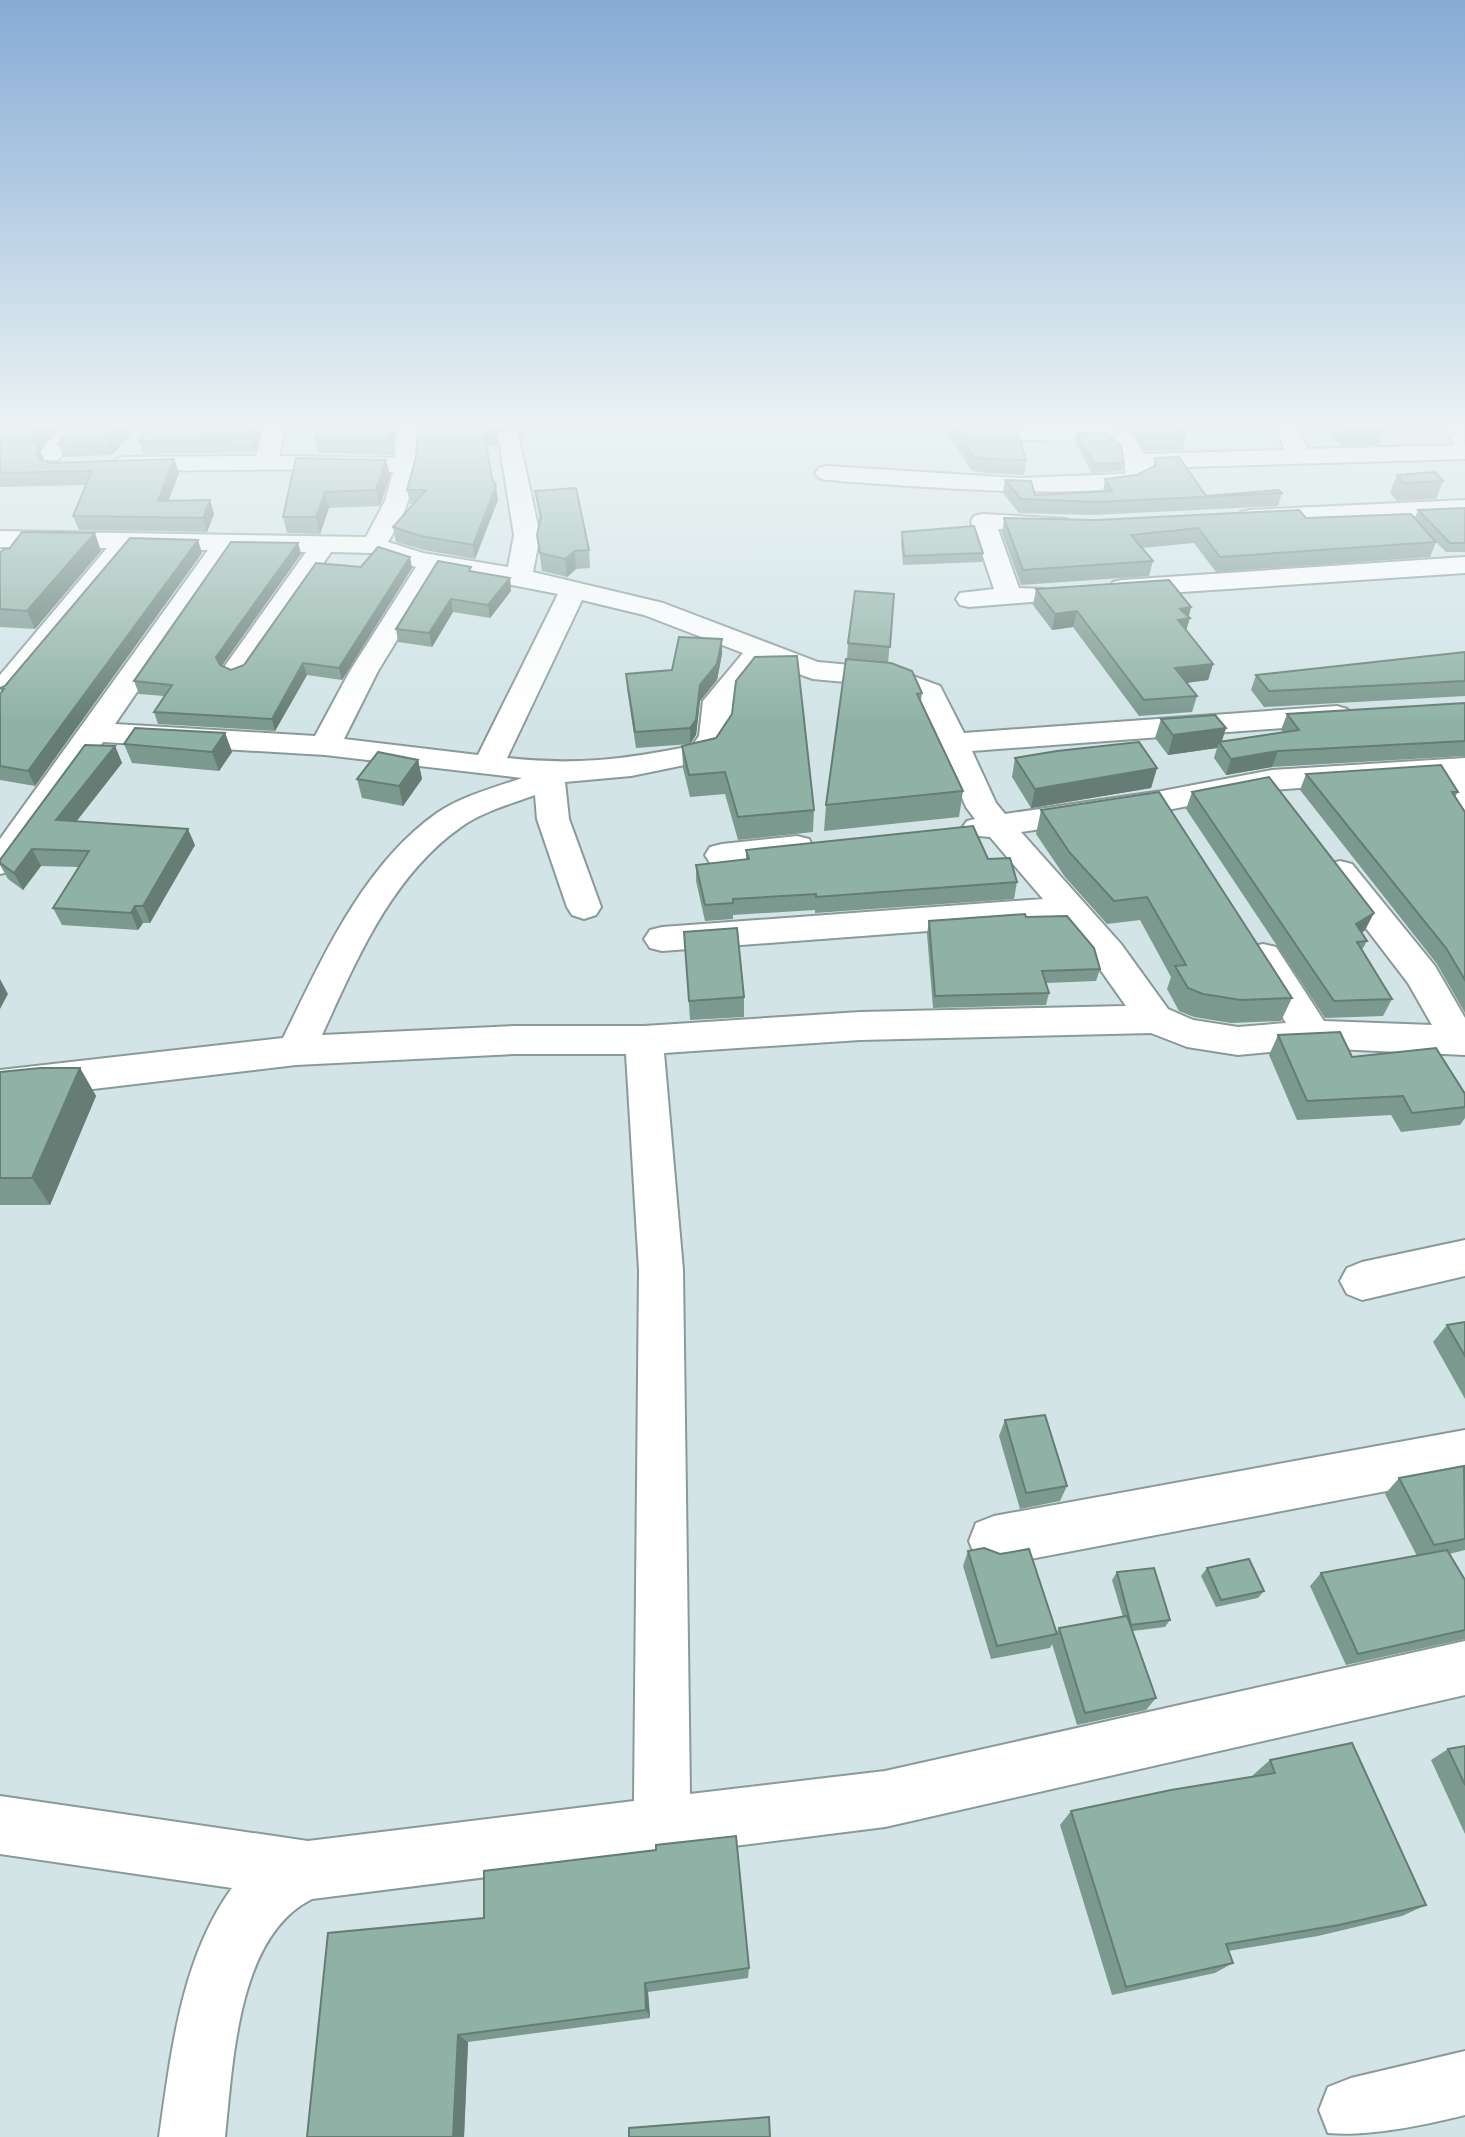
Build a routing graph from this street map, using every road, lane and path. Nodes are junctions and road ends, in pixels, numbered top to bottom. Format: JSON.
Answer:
{"nodes":[{"id":1,"x":389,"y":523,"type":"edge"},
{"id":2,"x":525,"y":523,"type":"edge"},
{"id":3,"x":984,"y":523,"type":"edge"},
{"id":4,"x":1038,"y":523,"type":"edge"},
{"id":5,"x":1079,"y":524,"type":"edge"},
{"id":6,"x":127,"y":541,"type":"junction"},
{"id":7,"x":226,"y":543,"type":"junction"},
{"id":8,"x":4,"y":544,"type":"edge"},
{"id":9,"x":324,"y":544,"type":"junction"},
{"id":10,"x":373,"y":545,"type":"junction"},
{"id":11,"x":431,"y":563,"type":"junction"},
{"id":12,"x":1465,"y":565,"type":"edge"},
{"id":13,"x":519,"y":577,"type":"junction"},
{"id":14,"x":573,"y":590,"type":"junction"},
{"id":15,"x":1092,"y":590,"type":"edge"},
{"id":16,"x":1065,"y":592,"type":"edge"},
{"id":17,"x":1009,"y":596,"type":"junction"},
{"id":18,"x":970,"y":599,"type":"dead end"},
{"id":19,"x":759,"y":651,"type":"junction"},
{"id":20,"x":236,"y":670,"type":"edge"},
{"id":21,"x":0,"y":693,"type":"edge"},
{"id":22,"x":1362,"y":713,"type":"edge"},
{"id":23,"x":95,"y":732,"type":"junction"},
{"id":24,"x":952,"y":743,"type":"junction"},
{"id":25,"x":325,"y":746,"type":"junction"},
{"id":26,"x":488,"y":765,"type":"junction"},
{"id":27,"x":1455,"y":768,"type":"edge"},
{"id":28,"x":553,"y":777,"type":"junction"},
{"id":29,"x":1272,"y":780,"type":"junction"},
{"id":30,"x":1465,"y":803,"type":"edge"},
{"id":31,"x":1295,"y":811,"type":"edge"},
{"id":32,"x":1000,"y":826,"type":"junction"},
{"id":33,"x":944,"y":832,"type":"edge"},
{"id":34,"x":1319,"y":843,"type":"edge"},
{"id":35,"x":833,"y":844,"type":"edge"},
{"id":36,"x":722,"y":855,"type":"dead end"},
{"id":37,"x":0,"y":863,"type":"edge"},
{"id":38,"x":584,"y":907,"type":"dead end"},
{"id":39,"x":1069,"y":909,"type":"junction"},
{"id":40,"x":1246,"y":931,"type":"edge"},
{"id":41,"x":662,"y":939,"type":"dead end"},
{"id":42,"x":1156,"y":1019,"type":"junction"},
{"id":43,"x":1313,"y":1034,"type":"junction"},
{"id":44,"x":644,"y":1040,"type":"junction"},
{"id":45,"x":1462,"y":1041,"type":"edge"},
{"id":46,"x":296,"y":1051,"type":"junction"},
{"id":47,"x":0,"y":1085,"type":"edge"},
{"id":48,"x":1465,"y":1258,"type":"edge"},
{"id":49,"x":1362,"y":1281,"type":"dead end"},
{"id":50,"x":1465,"y":1453,"type":"edge"},
{"id":51,"x":993,"y":1541,"type":"dead end"},
{"id":52,"x":1465,"y":1668,"type":"edge"},
{"id":53,"x":0,"y":1825,"type":"edge"},
{"id":54,"x":662,"y":1826,"type":"junction"},
{"id":55,"x":308,"y":1870,"type":"junction"},
{"id":56,"x":1465,"y":2083,"type":"edge"},
{"id":57,"x":1351,"y":2110,"type":"dead end"},
{"id":58,"x":192,"y":2137,"type":"edge"}],
"edges":[{"from":1,"to":10,"type":"street"},
{"from":2,"to":13,"type":"street"},
{"from":3,"to":17,"type":"street"},
{"from":4,"to":5,"type":"street"},
{"from":6,"to":7,"type":"street"},
{"from":6,"to":8,"type":"street"},
{"from":6,"to":21,"type":"street"},
{"from":7,"to":9,"type":"street"},
{"from":7,"to":23,"type":"street"},
{"from":9,"to":10,"type":"street"},
{"from":9,"to":20,"type":"street"},
{"from":10,"to":11,"type":"street"},
{"from":11,"to":13,"type":"street"},
{"from":11,"to":25,"type":"street"},
{"from":12,"to":15,"type":"street"},
{"from":13,"to":14,"type":"street"},
{"from":14,"to":19,"type":"street"},
{"from":14,"to":26,"type":"street"},
{"from":16,"to":17,"type":"street"},
{"from":17,"to":18,"type":"street"},
{"from":19,"to":24,"type":"street"},
{"from":19,"to":28,"type":"street"},
{"from":22,"to":24,"type":"street"},
{"from":23,"to":25,"type":"street"},
{"from":23,"to":37,"type":"street"},
{"from":24,"to":32,"type":"street"},
{"from":25,"to":26,"type":"street"},
{"from":26,"to":28,"type":"street"},
{"from":27,"to":29,"type":"street"},
{"from":27,"to":30,"type":"street"},
{"from":28,"to":38,"type":"street"},
{"from":28,"to":46,"type":"street"},
{"from":29,"to":31,"type":"street"},
{"from":29,"to":32,"type":"street"},
{"from":32,"to":33,"type":"street"},
{"from":32,"to":39,"type":"street"},
{"from":34,"to":45,"type":"street"},
{"from":35,"to":36,"type":"street"},
{"from":39,"to":41,"type":"street"},
{"from":39,"to":42,"type":"street"},
{"from":40,"to":43,"type":"street"},
{"from":42,"to":43,"type":"street"},
{"from":42,"to":44,"type":"street"},
{"from":43,"to":45,"type":"street"},
{"from":44,"to":46,"type":"street"},
{"from":44,"to":54,"type":"street"},
{"from":46,"to":47,"type":"street"},
{"from":48,"to":49,"type":"street"},
{"from":50,"to":51,"type":"street"},
{"from":52,"to":54,"type":"street"},
{"from":53,"to":55,"type":"street"},
{"from":54,"to":55,"type":"street"},
{"from":55,"to":58,"type":"street"},
{"from":56,"to":57,"type":"street"}]}
